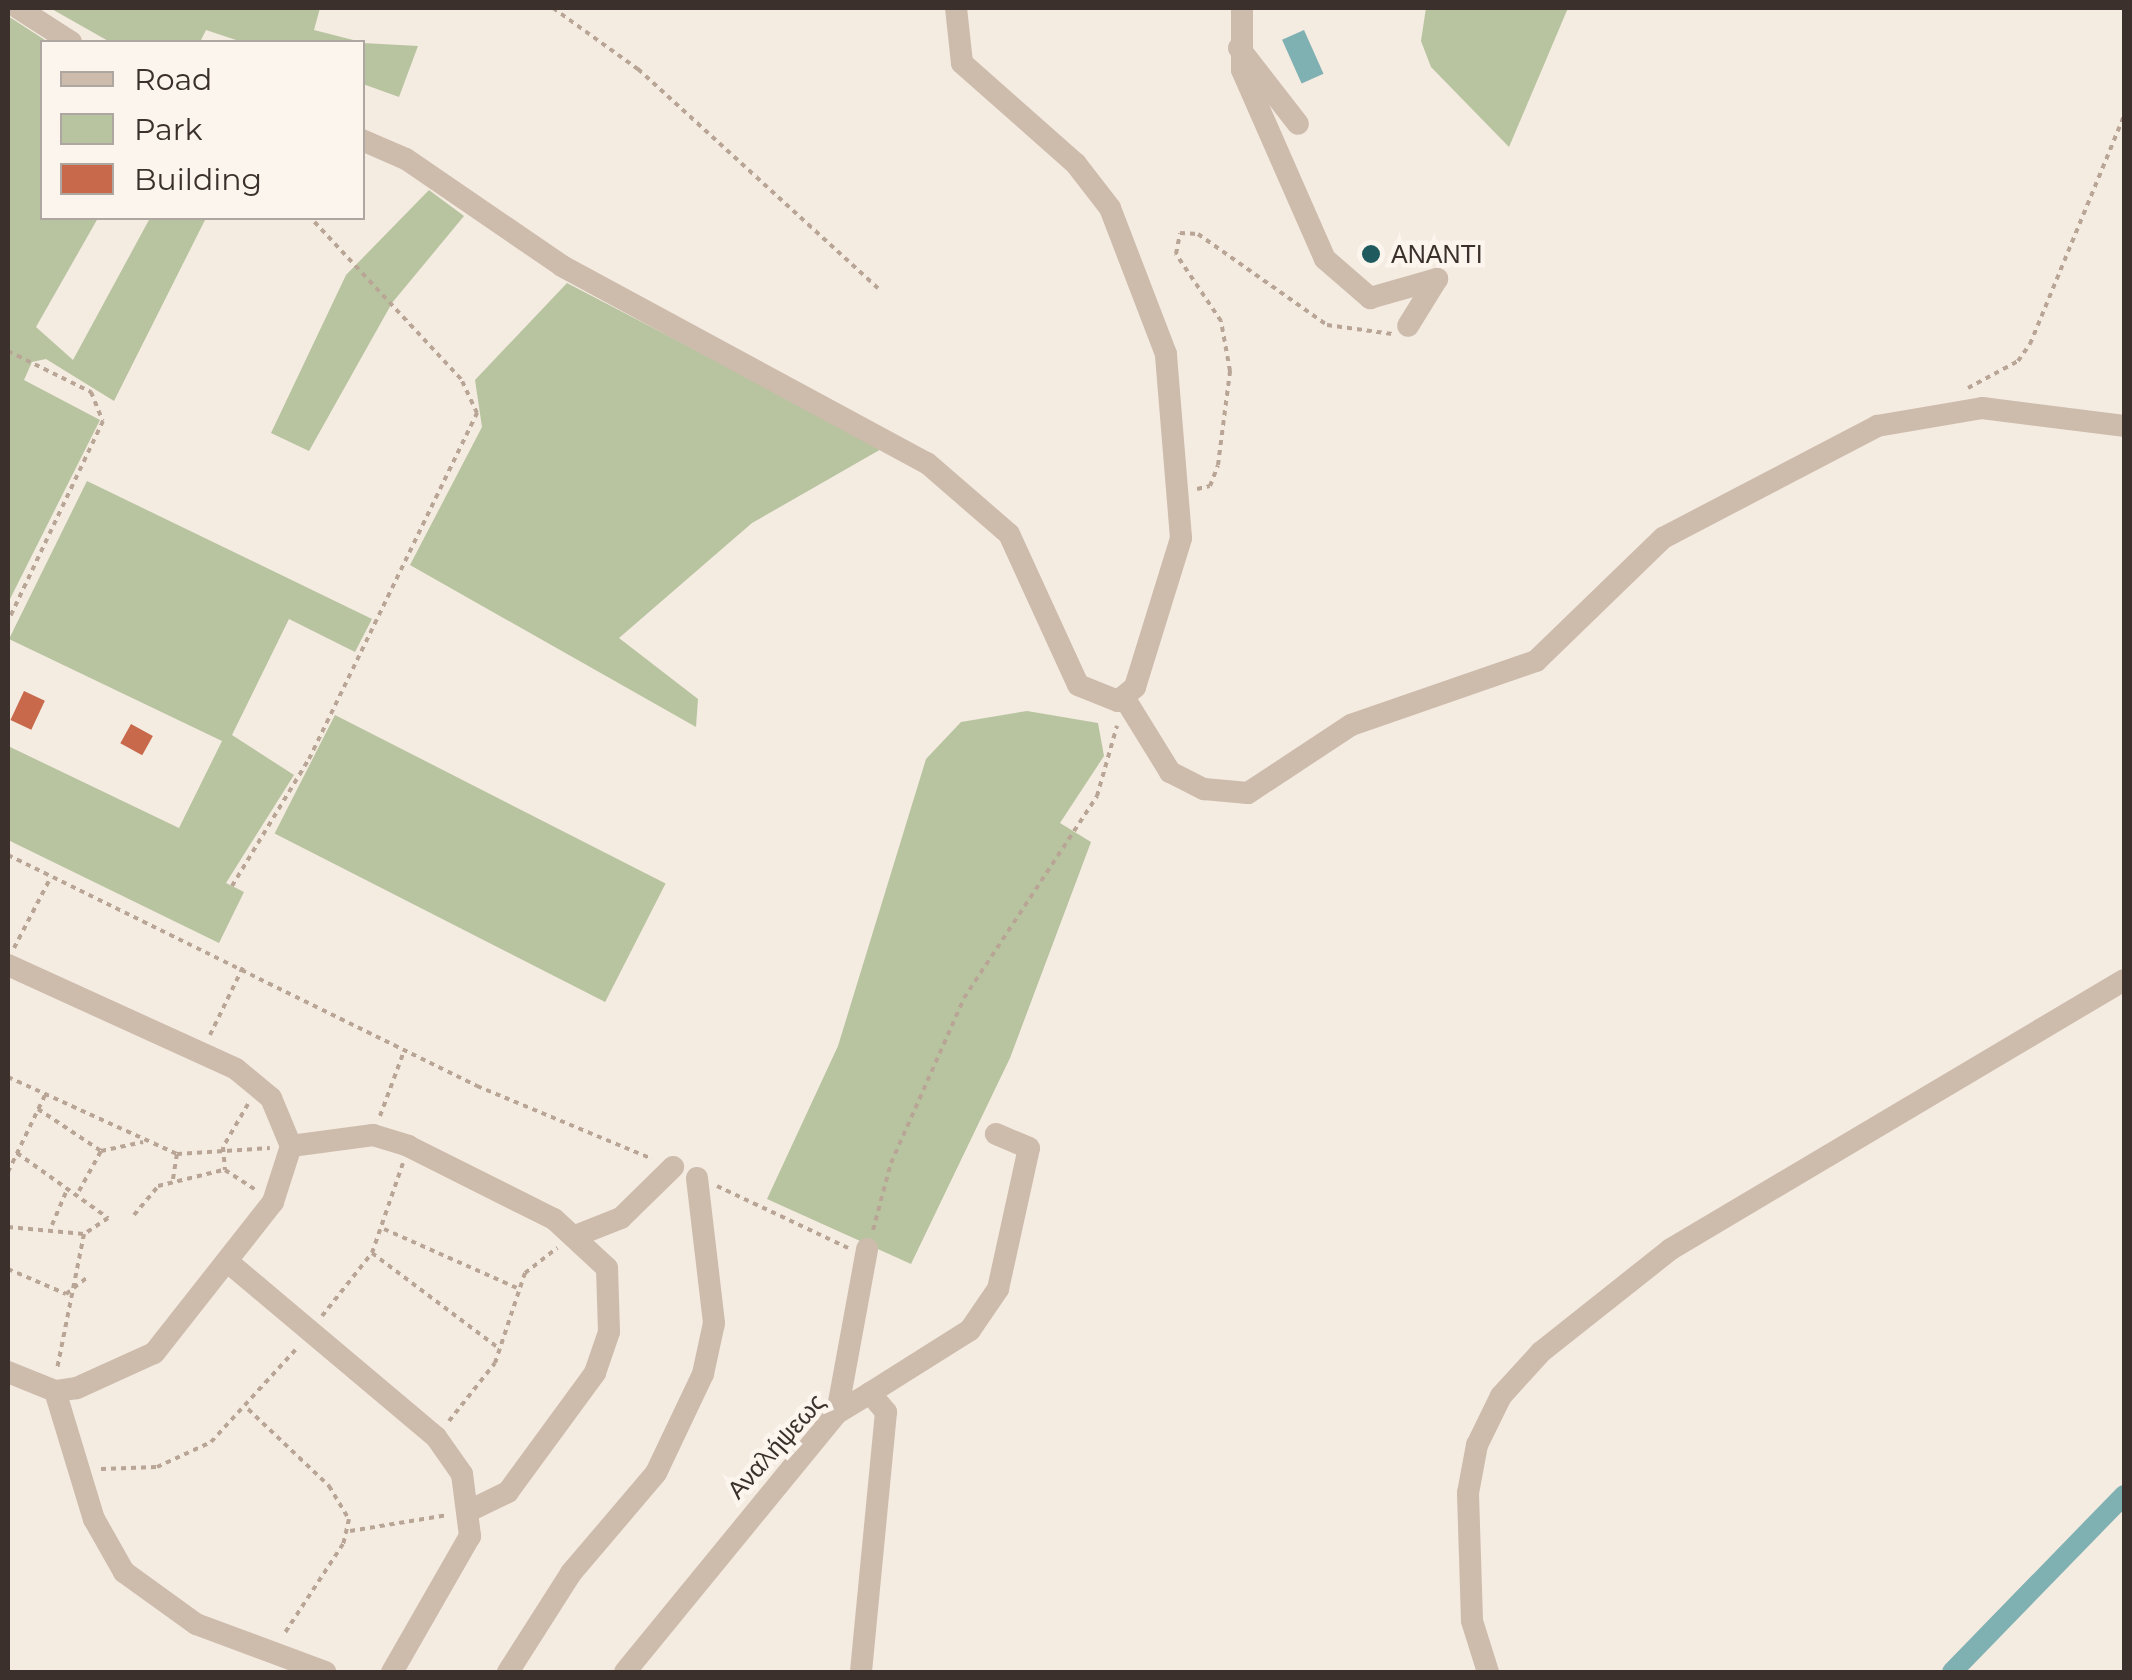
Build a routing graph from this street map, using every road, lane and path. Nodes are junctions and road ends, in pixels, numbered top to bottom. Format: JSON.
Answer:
{"nodes":[{"id":1,"x":18,"y":8,"type":"edge"},
{"id":2,"x":553,"y":8,"type":"edge"},
{"id":3,"x":956,"y":8,"type":"edge"},
{"id":4,"x":1242,"y":8,"type":"edge"},
{"id":5,"x":68,"y":40,"type":"edge"},
{"id":6,"x":1239,"y":45,"type":"junction"},
{"id":7,"x":2124,"y":116,"type":"edge"},
{"id":8,"x":1298,"y":124,"type":"dead end"},
{"id":9,"x":365,"y":142,"type":"edge"},
{"id":10,"x":312,"y":220,"type":"edge"},
{"id":11,"x":878,"y":288,"type":"dead end"},
{"id":12,"x":1408,"y":326,"type":"joint"},
{"id":13,"x":8,"y":351,"type":"edge"},
{"id":14,"x":1946,"y":410,"type":"junction"},
{"id":15,"x":2124,"y":426,"type":"edge"},
{"id":16,"x":1182,"y":490,"type":"junction"},
{"id":17,"x":8,"y":621,"type":"edge"},
{"id":18,"x":1122,"y":700,"type":"junction"},
{"id":19,"x":8,"y":854,"type":"edge"},
{"id":20,"x":52,"y":876,"type":"junction"},
{"id":21,"x":232,"y":886,"type":"dead end"},
{"id":22,"x":8,"y":963,"type":"edge"},
{"id":23,"x":244,"y":965,"type":"junction"},
{"id":24,"x":2124,"y":980,"type":"edge"},
{"id":25,"x":404,"y":1051,"type":"junction"},
{"id":26,"x":201,"y":1053,"type":"junction"},
{"id":27,"x":8,"y":1077,"type":"edge"},
{"id":28,"x":258,"y":1086,"type":"junction"},
{"id":29,"x":45,"y":1095,"type":"junction"},
{"id":30,"x":38,"y":1109,"type":"junction"},
{"id":31,"x":996,"y":1134,"type":"dead end"},
{"id":32,"x":373,"y":1135,"type":"junction"},
{"id":33,"x":144,"y":1141,"type":"junction"},
{"id":34,"x":290,"y":1146,"type":"junction"},
{"id":35,"x":408,"y":1146,"type":"junction"},
{"id":36,"x":222,"y":1147,"type":"junction"},
{"id":37,"x":101,"y":1152,"type":"junction"},
{"id":38,"x":16,"y":1153,"type":"junction"},
{"id":39,"x":177,"y":1154,"type":"junction"},
{"id":40,"x":673,"y":1167,"type":"joint"},
{"id":41,"x":225,"y":1170,"type":"junction"},
{"id":42,"x":8,"y":1172,"type":"edge"},
{"id":43,"x":173,"y":1178,"type":"junction"},
{"id":44,"x":697,"y":1178,"type":"joint"},
{"id":45,"x":78,"y":1190,"type":"junction"},
{"id":46,"x":66,"y":1192,"type":"junction"},
{"id":47,"x":273,"y":1202,"type":"junction"},
{"id":48,"x":134,"y":1215,"type":"dead end"},
{"id":49,"x":52,"y":1224,"type":"junction"},
{"id":50,"x":8,"y":1228,"type":"edge"},
{"id":51,"x":384,"y":1229,"type":"junction"},
{"id":52,"x":84,"y":1234,"type":"junction"},
{"id":53,"x":578,"y":1235,"type":"junction"},
{"id":54,"x":372,"y":1253,"type":"junction"},
{"id":55,"x":869,"y":1253,"type":"junction"},
{"id":56,"x":228,"y":1262,"type":"junction"},
{"id":57,"x":8,"y":1270,"type":"edge"},
{"id":58,"x":88,"y":1277,"type":"dead end"},
{"id":59,"x":518,"y":1289,"type":"junction"},
{"id":60,"x":66,"y":1294,"type":"junction"},
{"id":61,"x":311,"y":1330,"type":"junction"},
{"id":62,"x":501,"y":1350,"type":"junction"},
{"id":63,"x":8,"y":1372,"type":"edge"},
{"id":64,"x":55,"y":1391,"type":"junction"},
{"id":65,"x":870,"y":1393,"type":"junction"},
{"id":66,"x":248,"y":1409,"type":"junction"},
{"id":67,"x":837,"y":1413,"type":"junction"},
{"id":68,"x":436,"y":1437,"type":"junction"},
{"id":69,"x":81,"y":1470,"type":"junction"},
{"id":70,"x":471,"y":1510,"type":"junction"},
{"id":71,"x":350,"y":1531,"type":"junction"},
{"id":72,"x":274,"y":1654,"type":"junction"},
{"id":73,"x":325,"y":1672,"type":"edge"},
{"id":74,"x":392,"y":1672,"type":"edge"},
{"id":75,"x":508,"y":1672,"type":"edge"},
{"id":76,"x":625,"y":1672,"type":"edge"},
{"id":77,"x":861,"y":1672,"type":"edge"},
{"id":78,"x":1488,"y":1672,"type":"edge"}],
"edges":[{"from":1,"to":5,"type":"street"},
{"from":2,"to":11,"type":"path"},
{"from":3,"to":16,"type":"street"},
{"from":4,"to":6,"type":"street"},
{"from":6,"to":8,"type":"street"},
{"from":6,"to":12,"type":"street"},
{"from":7,"to":14,"type":"path"},
{"from":9,"to":18,"type":"street"},
{"from":10,"to":21,"type":"path"},
{"from":12,"to":16,"type":"path"},
{"from":13,"to":17,"type":"path"},
{"from":14,"to":15,"type":"street"},
{"from":14,"to":18,"type":"street"},
{"from":16,"to":18,"type":"street"},
{"from":18,"to":55,"type":"path"},
{"from":19,"to":20,"type":"path"},
{"from":20,"to":22,"type":"path"},
{"from":20,"to":23,"type":"path"},
{"from":22,"to":26,"type":"street"},
{"from":23,"to":25,"type":"path"},
{"from":23,"to":26,"type":"path"},
{"from":24,"to":78,"type":"street"},
{"from":25,"to":32,"type":"path"},
{"from":25,"to":40,"type":"path"},
{"from":26,"to":28,"type":"street"},
{"from":27,"to":29,"type":"path"},
{"from":28,"to":34,"type":"street"},
{"from":28,"to":36,"type":"path"},
{"from":29,"to":30,"type":"path"},
{"from":29,"to":33,"type":"path"},
{"from":30,"to":37,"type":"path"},
{"from":30,"to":38,"type":"path"},
{"from":31,"to":65,"type":"street","name":"Αναλήψεως"},
{"from":32,"to":34,"type":"street"},
{"from":32,"to":35,"type":"street"},
{"from":33,"to":37,"type":"path"},
{"from":33,"to":39,"type":"path"},
{"from":34,"to":36,"type":"path"},
{"from":34,"to":47,"type":"street"},
{"from":35,"to":51,"type":"path"},
{"from":35,"to":53,"type":"street"},
{"from":36,"to":39,"type":"path"},
{"from":36,"to":41,"type":"path"},
{"from":37,"to":45,"type":"path"},
{"from":38,"to":42,"type":"path"},
{"from":38,"to":46,"type":"path"},
{"from":39,"to":43,"type":"path"},
{"from":40,"to":53,"type":"street"},
{"from":41,"to":43,"type":"path"},
{"from":41,"to":47,"type":"path"},
{"from":43,"to":48,"type":"path"},
{"from":44,"to":55,"type":"path"},
{"from":44,"to":75,"type":"street"},
{"from":45,"to":46,"type":"path"},
{"from":45,"to":52,"type":"path"},
{"from":46,"to":49,"type":"path"},
{"from":47,"to":56,"type":"street"},
{"from":49,"to":50,"type":"path"},
{"from":49,"to":52,"type":"path"},
{"from":51,"to":54,"type":"path"},
{"from":51,"to":59,"type":"path"},
{"from":52,"to":60,"type":"path"},
{"from":53,"to":59,"type":"path"},
{"from":53,"to":70,"type":"street"},
{"from":54,"to":61,"type":"path"},
{"from":54,"to":62,"type":"path"},
{"from":55,"to":67,"type":"street"},
{"from":56,"to":61,"type":"street"},
{"from":56,"to":64,"type":"street"},
{"from":57,"to":60,"type":"path"},
{"from":58,"to":60,"type":"path"},
{"from":59,"to":62,"type":"path"},
{"from":60,"to":64,"type":"path"},
{"from":61,"to":66,"type":"path"},
{"from":61,"to":68,"type":"street"},
{"from":62,"to":68,"type":"path"},
{"from":63,"to":64,"type":"street"},
{"from":64,"to":69,"type":"street"},
{"from":65,"to":67,"type":"street","name":"Αναλήψεως"},
{"from":65,"to":77,"type":"street"},
{"from":66,"to":69,"type":"path"},
{"from":66,"to":71,"type":"path"},
{"from":67,"to":76,"type":"street","name":"Αναλήψεως"},
{"from":68,"to":70,"type":"street"},
{"from":69,"to":72,"type":"street"},
{"from":70,"to":71,"type":"path"},
{"from":70,"to":74,"type":"street"},
{"from":71,"to":72,"type":"path"},
{"from":72,"to":73,"type":"street"}]}
